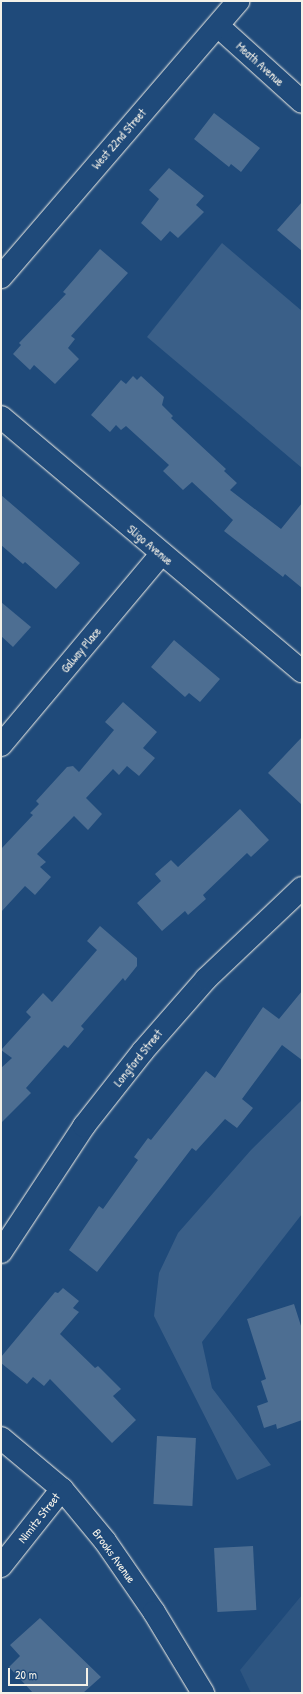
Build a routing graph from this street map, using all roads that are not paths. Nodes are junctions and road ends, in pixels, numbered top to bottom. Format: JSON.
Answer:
{"nodes":[{"id":1,"x":238,"y":1,"type":"edge"},
{"id":2,"x":218,"y":26,"type":"junction"},
{"id":3,"x":302,"y":102,"type":"edge"},
{"id":4,"x":1,"y":277,"type":"edge"},
{"id":5,"x":1,"y":417,"type":"edge"},
{"id":6,"x":161,"y":554,"type":"junction"},
{"id":7,"x":302,"y":671,"type":"edge"},
{"id":8,"x":1,"y":745,"type":"edge"},
{"id":9,"x":302,"y":888,"type":"edge"},
{"id":10,"x":1,"y":1252,"type":"edge"},
{"id":11,"x":1,"y":1438,"type":"edge"},
{"id":12,"x":62,"y":1489,"type":"junction"},
{"id":13,"x":1,"y":1566,"type":"edge"},
{"id":14,"x":203,"y":1693,"type":"edge"}],
"edges":[{"from":1,"to":2,"type":"street","name":"West 22nd Street"},
{"from":2,"to":3,"type":"street","name":"Meath Avenue"},
{"from":2,"to":4,"type":"street","name":"West 22nd Street"},
{"from":5,"to":6,"type":"street","name":"Sligo Avenue"},
{"from":6,"to":7,"type":"street","name":"Sligo Avenue"},
{"from":6,"to":8,"type":"street","name":"Galway Place"},
{"from":9,"to":10,"type":"street","name":"Longford Street"},
{"from":11,"to":12,"type":"street","name":"Brooks Avenue"},
{"from":12,"to":13,"type":"street","name":"Nimitz Street"},
{"from":12,"to":14,"type":"street","name":"Brooks Avenue"}]}
